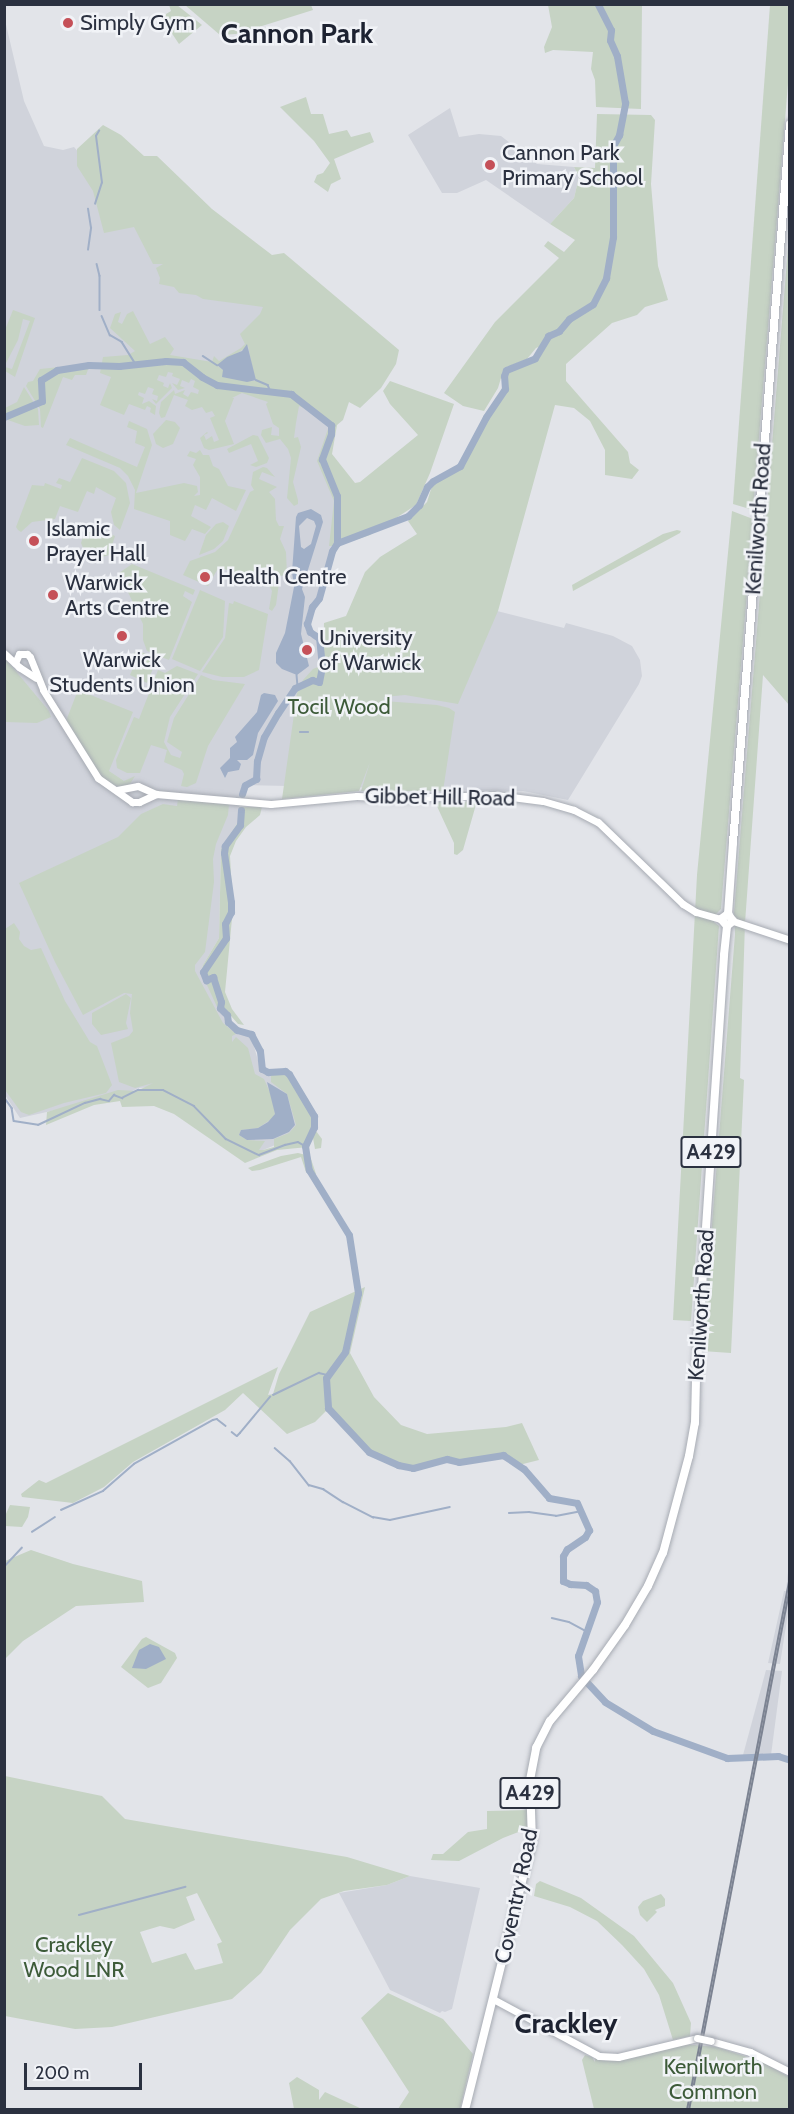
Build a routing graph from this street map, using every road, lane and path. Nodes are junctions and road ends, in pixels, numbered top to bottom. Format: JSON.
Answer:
{"nodes":[{"id":1,"x":789,"y":124,"type":"edge"},
{"id":2,"x":4,"y":652,"type":"edge"},
{"id":3,"x":18,"y":655,"type":"junction"},
{"id":4,"x":31,"y":662,"type":"junction"},
{"id":5,"x":15,"y":663,"type":"junction"},
{"id":6,"x":24,"y":669,"type":"junction"},
{"id":7,"x":36,"y":678,"type":"junction"},
{"id":8,"x":130,"y":789,"type":"junction"},
{"id":9,"x":117,"y":790,"type":"junction"},
{"id":10,"x":143,"y":795,"type":"junction"},
{"id":11,"x":128,"y":798,"type":"junction"},
{"id":12,"x":727,"y":920,"type":"junction"},
{"id":13,"x":789,"y":940,"type":"edge"},
{"id":14,"x":598,"y":1663,"type":"joint"},
{"id":15,"x":493,"y":2000,"type":"junction"},
{"id":16,"x":789,"y":2072,"type":"edge"},
{"id":17,"x":465,"y":2109,"type":"edge"}],
"edges":[{"from":1,"to":12,"type":"main road","name":"Kenilworth Road","number":"A429"},
{"from":2,"to":3,"type":"street"},
{"from":2,"to":5,"type":"street"},
{"from":3,"to":4,"type":"street"},
{"from":3,"to":5,"type":"street"},
{"from":4,"to":6,"type":"street"},
{"from":4,"to":7,"type":"street"},
{"from":5,"to":6,"type":"street"},
{"from":6,"to":7,"type":"street"},
{"from":7,"to":9,"type":"street"},
{"from":8,"to":9,"type":"street"},
{"from":8,"to":10,"type":"street"},
{"from":8,"to":11,"type":"street"},
{"from":9,"to":11,"type":"street"},
{"from":10,"to":11,"type":"street"},
{"from":10,"to":12,"type":"street","name":"Gibbet Hill Road"},
{"from":12,"to":13,"type":"street","name":"Gibbet Hill Road"},
{"from":12,"to":14,"type":"main road","name":"Kenilworth Road","number":"A429"},
{"from":14,"to":15,"type":"main road","name":"Coventry Road","number":"A429"},
{"from":15,"to":16,"type":"street","bridge":true},
{"from":15,"to":17,"type":"main road","name":"Coventry Road","number":"A429"}]}
